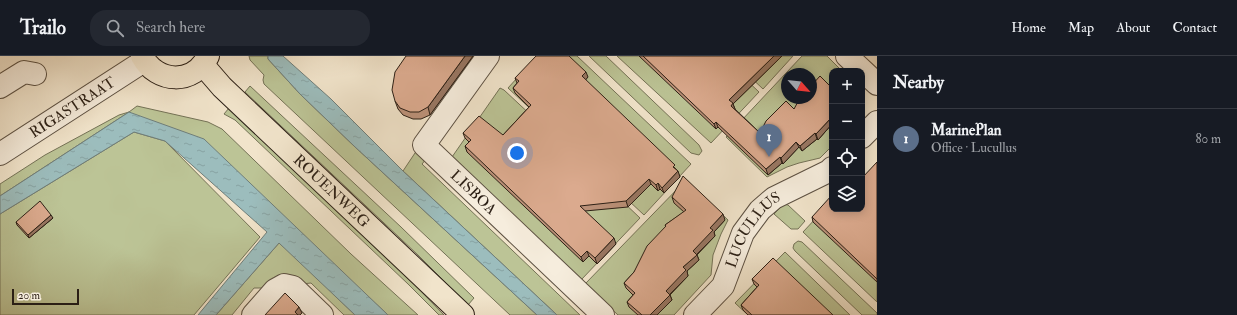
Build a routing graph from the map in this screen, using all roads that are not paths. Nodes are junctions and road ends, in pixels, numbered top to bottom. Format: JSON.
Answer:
{"nodes":[{"id":1,"x":488,"y":56,"type":"edge"},
{"id":2,"x":847,"y":56,"type":"edge"},
{"id":3,"x":143,"y":58,"type":"edge"},
{"id":4,"x":206,"y":61,"type":"edge"},
{"id":5,"x":35,"y":74,"type":"dead end"},
{"id":6,"x":877,"y":84,"type":"edge"},
{"id":7,"x":0,"y":87,"type":"edge"},
{"id":8,"x":877,"y":122,"type":"edge"},
{"id":9,"x":865,"y":134,"type":"edge"},
{"id":10,"x":3,"y":148,"type":"edge"},
{"id":11,"x":829,"y":171,"type":"edge"},
{"id":12,"x":253,"y":315,"type":"edge"},
{"id":13,"x":322,"y":315,"type":"edge"},
{"id":14,"x":463,"y":315,"type":"edge"},
{"id":15,"x":603,"y":315,"type":"edge"},
{"id":16,"x":695,"y":315,"type":"edge"}],
"edges":[{"from":1,"to":15,"type":"street","name":"LISBOA"},
{"from":2,"to":6,"type":"street"},
{"from":3,"to":4,"type":"main road"},
{"from":3,"to":10,"type":"street","name":"RIGASTRAAT"},
{"from":4,"to":14,"type":"main road","name":"ROUENWEG"},
{"from":5,"to":7,"type":"street"},
{"from":8,"to":9,"type":"street"},
{"from":11,"to":16,"type":"street","name":"LUCULLUS"},
{"from":12,"to":13,"type":"street"}]}
